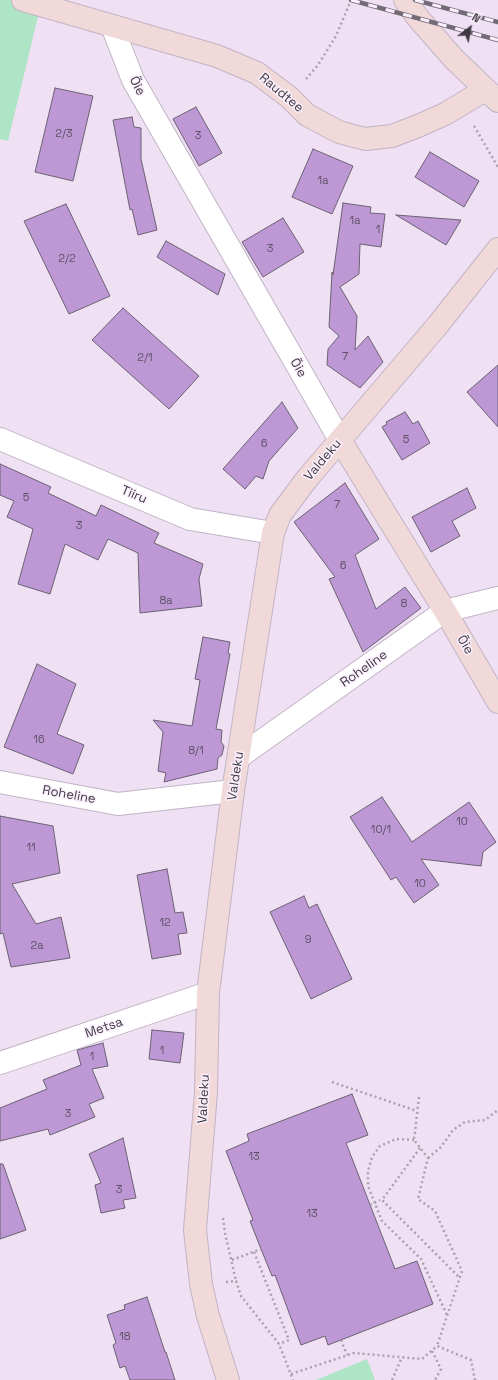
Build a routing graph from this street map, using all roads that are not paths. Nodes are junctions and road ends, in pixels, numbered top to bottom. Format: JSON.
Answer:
{"nodes":[{"id":1,"x":23,"y":0,"type":"edge"},
{"id":2,"x":405,"y":0,"type":"edge"},
{"id":3,"x":112,"y":26,"type":"junction"},
{"id":4,"x":491,"y":95,"type":"edge"},
{"id":5,"x":498,"y":249,"type":"edge"},
{"id":6,"x":0,"y":440,"type":"edge"},
{"id":7,"x":340,"y":440,"type":"junction"},
{"id":8,"x":273,"y":533,"type":"junction"},
{"id":9,"x":498,"y":598,"type":"edge"},
{"id":10,"x":446,"y":611,"type":"junction"},
{"id":11,"x":498,"y":702,"type":"edge"},
{"id":12,"x":239,"y":757,"type":"junction"},
{"id":13,"x":0,"y":782,"type":"edge"},
{"id":14,"x":233,"y":791,"type":"junction"},
{"id":15,"x":208,"y":993,"type":"junction"},
{"id":16,"x":0,"y":1063,"type":"edge"},
{"id":17,"x":228,"y":1380,"type":"edge"}],
"edges":[{"from":1,"to":3,"type":"street","name":"Raudtee"},
{"from":2,"to":4,"type":"street"},
{"from":3,"to":4,"type":"street","name":"Raudtee"},
{"from":3,"to":7,"type":"street","name":"Õie"},
{"from":5,"to":7,"type":"street","name":"Valdeku"},
{"from":6,"to":8,"type":"street","name":"Tiiru"},
{"from":7,"to":8,"type":"street","name":"Valdeku"},
{"from":7,"to":10,"type":"street","name":"Õie"},
{"from":8,"to":12,"type":"street","name":"Valdeku"},
{"from":9,"to":10,"type":"street","name":"Roheline"},
{"from":10,"to":11,"type":"street","name":"Õie"},
{"from":10,"to":12,"type":"street","name":"Roheline"},
{"from":12,"to":14,"type":"street","name":"Valdeku"},
{"from":13,"to":14,"type":"street","name":"Roheline"},
{"from":14,"to":15,"type":"street","name":"Valdeku"},
{"from":15,"to":16,"type":"street","name":"Metsa"},
{"from":15,"to":17,"type":"street","name":"Valdeku"}]}
